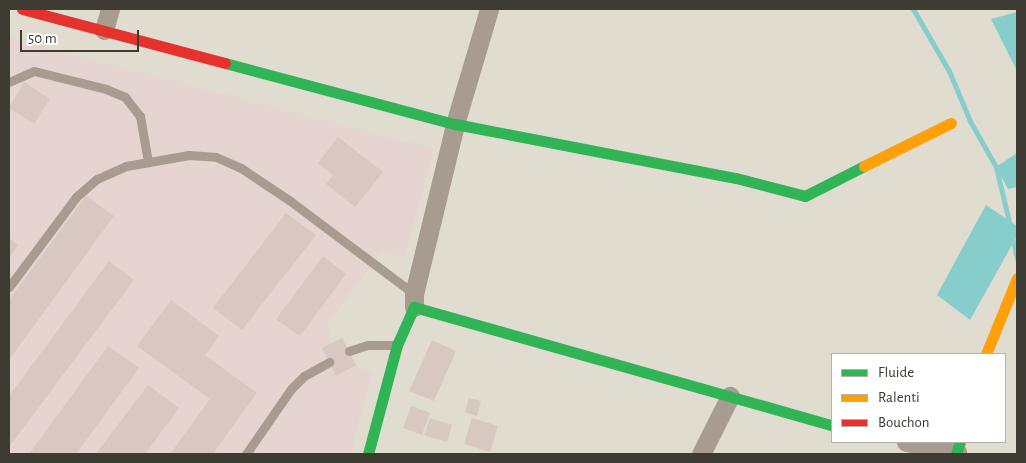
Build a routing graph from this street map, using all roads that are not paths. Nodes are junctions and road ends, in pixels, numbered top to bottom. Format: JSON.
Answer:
{"nodes":[{"id":1,"x":22,"y":9,"type":"edge"},
{"id":2,"x":110,"y":9,"type":"edge"},
{"id":3,"x":489,"y":9,"type":"edge"},
{"id":4,"x":104,"y":30,"type":"junction"},
{"id":5,"x":9,"y":82,"type":"edge"},
{"id":6,"x":952,"y":123,"type":"dead end"},
{"id":7,"x":456,"y":124,"type":"junction"},
{"id":8,"x":148,"y":162,"type":"junction"},
{"id":9,"x":1017,"y":278,"type":"edge"},
{"id":10,"x":9,"y":287,"type":"edge"},
{"id":11,"x":414,"y":301,"type":"junction"},
{"id":12,"x":397,"y":345,"type":"junction"},
{"id":13,"x":349,"y":351,"type":"dead end"},
{"id":14,"x":986,"y":353,"type":"edge"},
{"id":15,"x":329,"y":362,"type":"dead end"},
{"id":16,"x":730,"y":396,"type":"junction"},
{"id":17,"x":831,"y":425,"type":"edge"},
{"id":18,"x":913,"y":443,"type":"edge"},
{"id":19,"x":958,"y":449,"type":"edge"},
{"id":20,"x":246,"y":454,"type":"edge"},
{"id":21,"x":368,"y":454,"type":"edge"},
{"id":22,"x":701,"y":454,"type":"edge"}],
"edges":[{"from":1,"to":4,"type":"street"},
{"from":2,"to":4,"type":"street"},
{"from":3,"to":7,"type":"street"},
{"from":4,"to":7,"type":"street"},
{"from":5,"to":8,"type":"lane"},
{"from":6,"to":7,"type":"street"},
{"from":7,"to":11,"type":"street"},
{"from":8,"to":10,"type":"lane"},
{"from":8,"to":11,"type":"lane"},
{"from":9,"to":14,"type":"street"},
{"from":11,"to":12,"type":"street"},
{"from":11,"to":16,"type":"street"},
{"from":12,"to":13,"type":"lane"},
{"from":12,"to":21,"type":"street"},
{"from":15,"to":20,"type":"lane"},
{"from":16,"to":17,"type":"street"},
{"from":16,"to":22,"type":"street"},
{"from":18,"to":19,"type":"street"}]}
